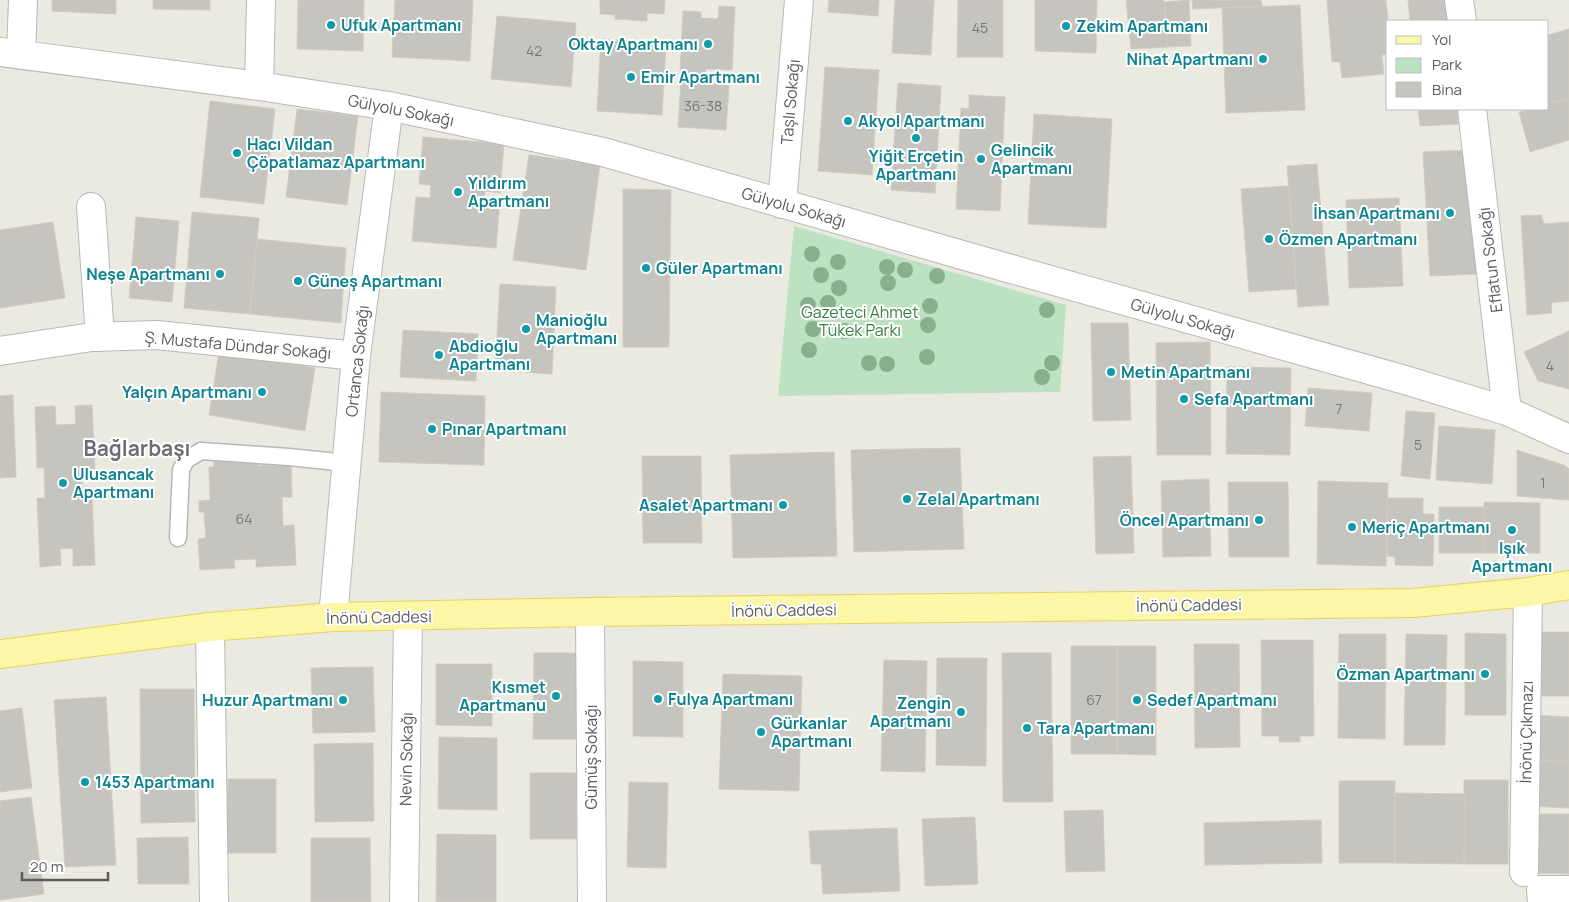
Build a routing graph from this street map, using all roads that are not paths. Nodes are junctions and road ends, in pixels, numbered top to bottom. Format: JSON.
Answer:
{"nodes":[{"id":1,"x":23,"y":0,"type":"edge"},
{"id":2,"x":261,"y":0,"type":"edge"},
{"id":3,"x":799,"y":0,"type":"edge"},
{"id":4,"x":1460,"y":0,"type":"edge"},
{"id":5,"x":1462,"y":20,"type":"edge"},
{"id":6,"x":10,"y":54,"type":"edge"},
{"id":7,"x":259,"y":86,"type":"junction"},
{"id":8,"x":389,"y":106,"type":"junction"},
{"id":9,"x":1472,"y":110,"type":"edge"},
{"id":10,"x":782,"y":204,"type":"junction"},
{"id":11,"x":91,"y":207,"type":"dead end"},
{"id":12,"x":100,"y":336,"type":"junction"},
{"id":13,"x":0,"y":351,"type":"edge"},
{"id":14,"x":356,"y":356,"type":"junction"},
{"id":15,"x":1507,"y":411,"type":"junction"},
{"id":16,"x":1569,"y":439,"type":"edge"},
{"id":17,"x":347,"y":463,"type":"junction"},
{"id":18,"x":178,"y":538,"type":"dead end"},
{"id":19,"x":1569,"y":585,"type":"edge"},
{"id":20,"x":1528,"y":592,"type":"junction"},
{"id":21,"x":590,"y":612,"type":"junction"},
{"id":22,"x":408,"y":616,"type":"junction"},
{"id":23,"x":333,"y":617,"type":"junction"},
{"id":24,"x":210,"y":627,"type":"junction"},
{"id":25,"x":0,"y":654,"type":"edge"},
{"id":26,"x":1524,"y":872,"type":"dead end"},
{"id":27,"x":1569,"y":890,"type":"edge"},
{"id":28,"x":214,"y":902,"type":"edge"},
{"id":29,"x":404,"y":902,"type":"edge"},
{"id":30,"x":592,"y":902,"type":"edge"},
{"id":31,"x":1542,"y":902,"type":"edge"}],
"edges":[{"from":1,"to":6,"type":"street"},
{"from":2,"to":7,"type":"street"},
{"from":3,"to":10,"type":"street","name":"Taşlı Sokağı"},
{"from":4,"to":5,"type":"street"},
{"from":6,"to":7,"type":"street","name":"Gülyolu Sokağı"},
{"from":7,"to":8,"type":"street","name":"Gülyolu Sokağı"},
{"from":8,"to":10,"type":"street","name":"Gülyolu Sokağı"},
{"from":8,"to":14,"type":"street","name":"Ortanca Sokağı"},
{"from":9,"to":15,"type":"street","name":"Eflatun Sokağı"},
{"from":10,"to":15,"type":"street","name":"Gülyolu Sokağı"},
{"from":11,"to":12,"type":"street"},
{"from":12,"to":13,"type":"street","name":"Ş. Mustafa Dündar Sokağı"},
{"from":12,"to":14,"type":"street","name":"Ş. Mustafa Dündar Sokağı"},
{"from":14,"to":17,"type":"street","name":"Ortanca Sokağı"},
{"from":15,"to":16,"type":"street","name":"Gülyolu Sokağı"},
{"from":17,"to":18,"type":"lane"},
{"from":17,"to":23,"type":"street","name":"Ortanca Sokağı"},
{"from":19,"to":20,"type":"main road","name":"İnönü Caddesi"},
{"from":20,"to":21,"type":"main road","name":"İnönü Caddesi"},
{"from":20,"to":26,"type":"street","name":"İnönü Çıkmazı"},
{"from":21,"to":22,"type":"main road","name":"İnönü Caddesi"},
{"from":21,"to":30,"type":"street","name":"Gümüş Sokağı"},
{"from":22,"to":23,"type":"main road","name":"İnönü Caddesi"},
{"from":22,"to":29,"type":"street","name":"Nevin Sokağı"},
{"from":23,"to":24,"type":"main road","name":"İnönü Caddesi"},
{"from":24,"to":25,"type":"main road","name":"İnönü Caddesi"},
{"from":24,"to":28,"type":"street"},
{"from":27,"to":31,"type":"street"}]}
